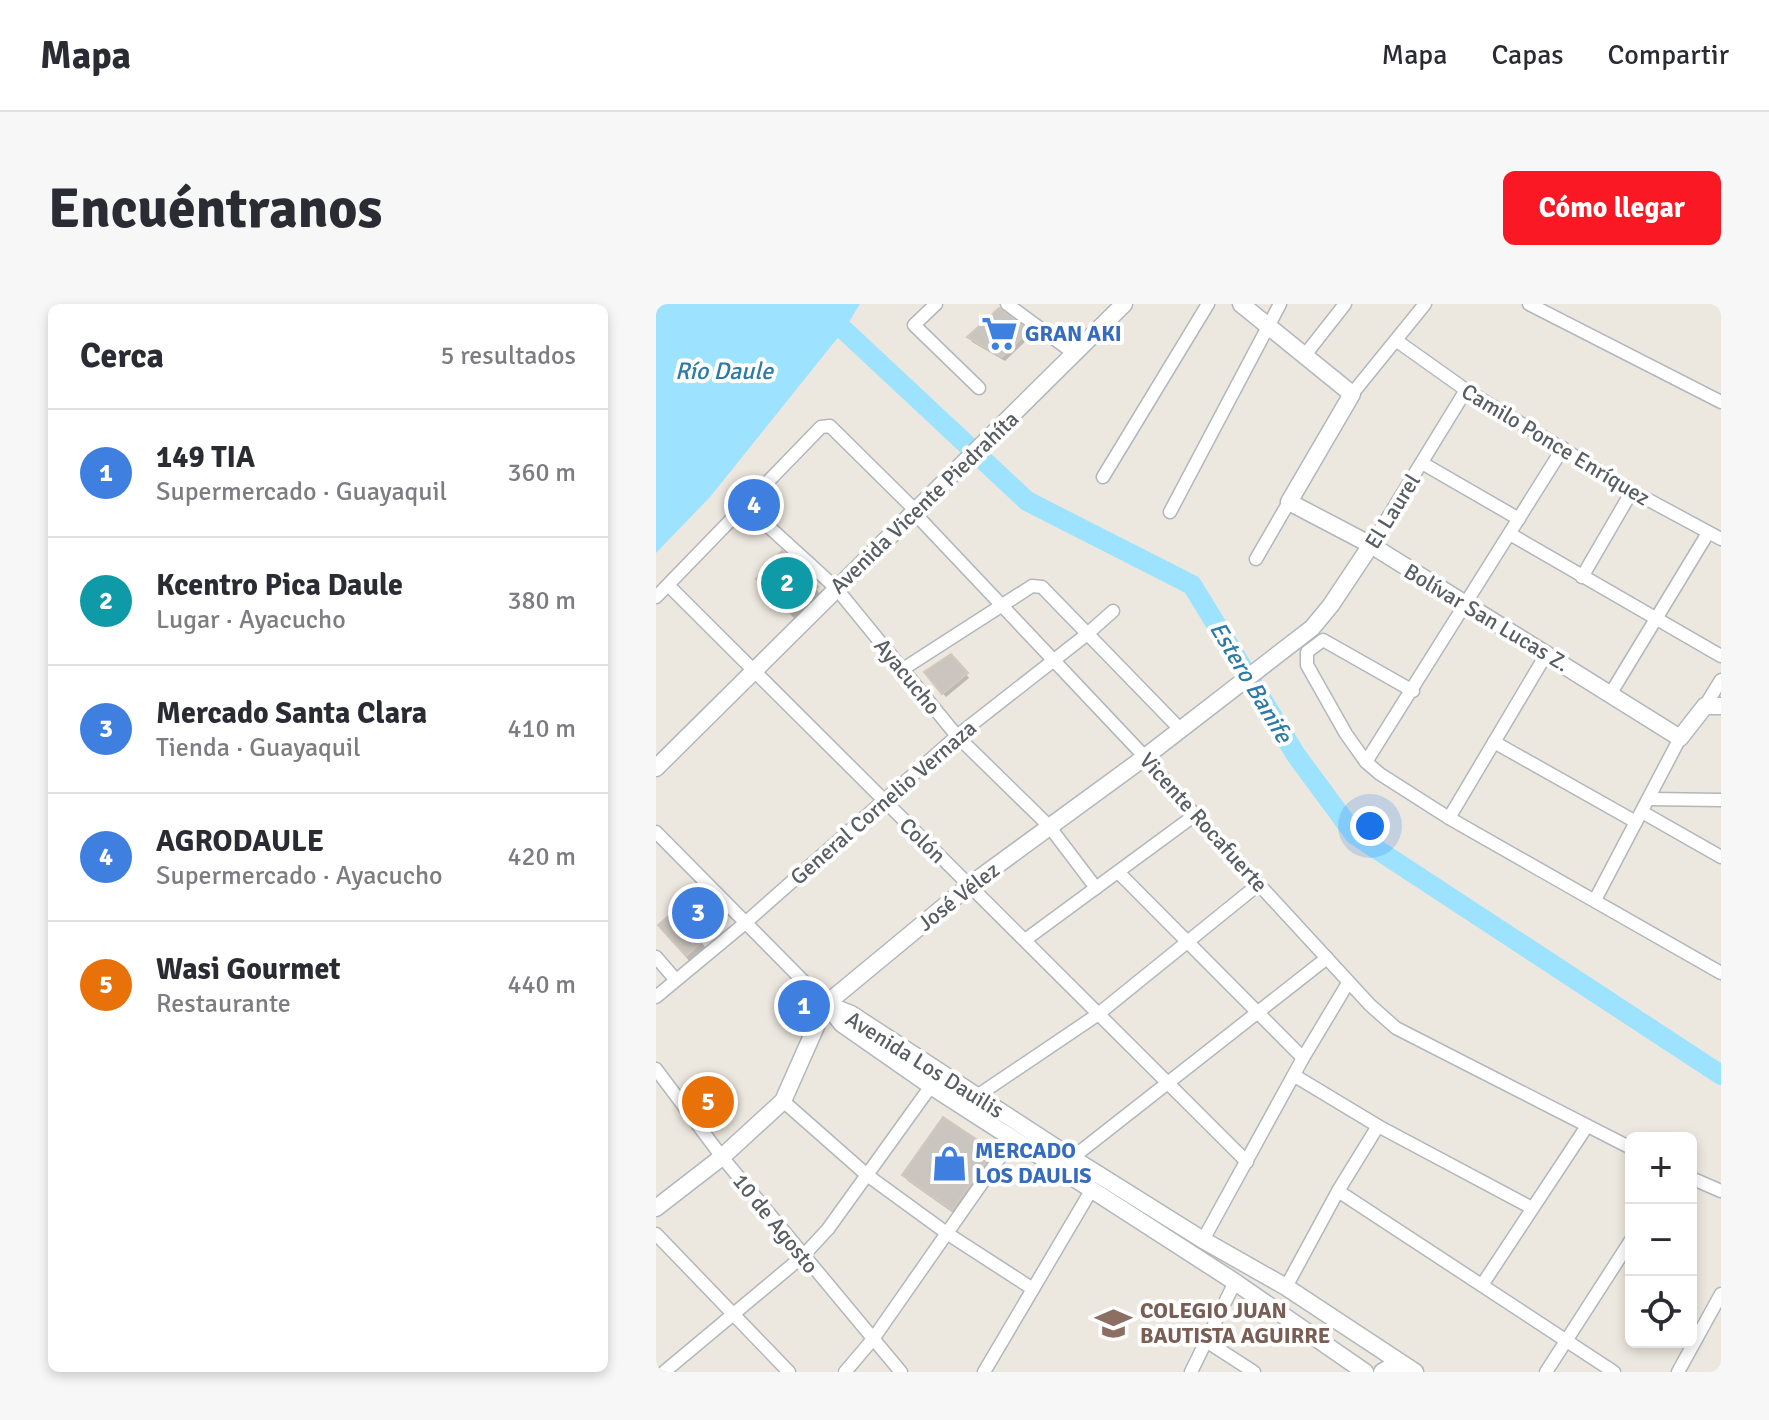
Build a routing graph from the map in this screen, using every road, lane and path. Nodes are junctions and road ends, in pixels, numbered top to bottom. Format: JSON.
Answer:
{"nodes":[{"id":1,"x":936,"y":304,"type":"edge"},
{"id":2,"x":1007,"y":304,"type":"edge"},
{"id":3,"x":1124,"y":304,"type":"edge"},
{"id":4,"x":1208,"y":304,"type":"edge"},
{"id":5,"x":1241,"y":304,"type":"edge"},
{"id":6,"x":1280,"y":304,"type":"edge"},
{"id":7,"x":1345,"y":304,"type":"edge"},
{"id":8,"x":1425,"y":304,"type":"edge"},
{"id":9,"x":1529,"y":304,"type":"edge"},
{"id":10,"x":1562,"y":304,"type":"edge"},
{"id":11,"x":1556,"y":317,"type":"junction"},
{"id":12,"x":1270,"y":325,"type":"junction"},
{"id":13,"x":1397,"y":341,"type":"junction"},
{"id":14,"x":1075,"y":354,"type":"junction"},
{"id":15,"x":1305,"y":355,"type":"junction"},
{"id":16,"x":979,"y":388,"type":"dead end"},
{"id":17,"x":1466,"y":390,"type":"junction"},
{"id":18,"x":1352,"y":394,"type":"junction"},
{"id":19,"x":1721,"y":402,"type":"edge"},
{"id":20,"x":1563,"y":448,"type":"junction"},
{"id":21,"x":1422,"y":463,"type":"junction"},
{"id":22,"x":1103,"y":477,"type":"dead end"},
{"id":23,"x":1632,"y":491,"type":"junction"},
{"id":24,"x":1289,"y":502,"type":"junction"},
{"id":25,"x":745,"y":505,"type":"junction"},
{"id":26,"x":916,"y":511,"type":"junction"},
{"id":27,"x":1170,"y":512,"type":"dead end"},
{"id":28,"x":1519,"y":519,"type":"junction"},
{"id":29,"x":1510,"y":534,"type":"junction"},
{"id":30,"x":1717,"y":534,"type":"edge"},
{"id":31,"x":1371,"y":545,"type":"junction"},
{"id":32,"x":1256,"y":559,"type":"dead end"},
{"id":33,"x":1582,"y":577,"type":"junction"},
{"id":34,"x":668,"y":585,"type":"junction"},
{"id":35,"x":836,"y":588,"type":"junction"},
{"id":36,"x":656,"y":597,"type":"edge"},
{"id":37,"x":1465,"y":606,"type":"junction"},
{"id":38,"x":1002,"y":607,"type":"junction"},
{"id":39,"x":1113,"y":611,"type":"dead end"},
{"id":40,"x":1655,"y":619,"type":"junction"},
{"id":41,"x":1317,"y":634,"type":"junction"},
{"id":42,"x":1086,"y":635,"type":"junction"},
{"id":43,"x":1547,"y":653,"type":"junction"},
{"id":44,"x":1721,"y":656,"type":"edge"},
{"id":45,"x":1052,"y":661,"type":"junction"},
{"id":46,"x":903,"y":669,"type":"junction"},
{"id":47,"x":754,"y":670,"type":"junction"},
{"id":48,"x":1721,"y":680,"type":"edge"},
{"id":49,"x":1413,"y":691,"type":"junction"},
{"id":50,"x":1611,"y":693,"type":"junction"},
{"id":51,"x":1713,"y":706,"type":"edge"},
{"id":52,"x":1180,"y":729,"type":"junction"},
{"id":53,"x":957,"y":736,"type":"junction"},
{"id":54,"x":1680,"y":738,"type":"junction"},
{"id":55,"x":1494,"y":742,"type":"junction"},
{"id":56,"x":1145,"y":757,"type":"junction"},
{"id":57,"x":1366,"y":762,"type":"junction"},
{"id":58,"x":656,"y":768,"type":"edge"},
{"id":59,"x":1649,"y":799,"type":"junction"},
{"id":60,"x":1721,"y":800,"type":"edge"},
{"id":61,"x":883,"y":801,"type":"junction"},
{"id":62,"x":1195,"y":815,"type":"junction"},
{"id":63,"x":1639,"y":817,"type":"junction"},
{"id":64,"x":1449,"y":818,"type":"junction"},
{"id":65,"x":1049,"y":826,"type":"junction"},
{"id":66,"x":656,"y":832,"type":"edge"},
{"id":67,"x":1721,"y":857,"type":"edge"},
{"id":68,"x":1119,"y":873,"type":"junction"},
{"id":69,"x":1259,"y":884,"type":"junction"},
{"id":70,"x":970,"y":885,"type":"junction"},
{"id":71,"x":1096,"y":888,"type":"junction"},
{"id":72,"x":1595,"y":900,"type":"junction"},
{"id":73,"x":744,"y":924,"type":"junction"},
{"id":74,"x":1025,"y":940,"type":"junction"},
{"id":75,"x":1187,"y":944,"type":"junction"},
{"id":76,"x":656,"y":957,"type":"edge"},
{"id":77,"x":1327,"y":958,"type":"junction"},
{"id":78,"x":1721,"y":973,"type":"edge"},
{"id":79,"x":675,"y":979,"type":"junction"},
{"id":80,"x":1348,"y":983,"type":"junction"},
{"id":81,"x":656,"y":997,"type":"edge"},
{"id":82,"x":826,"y":1004,"type":"junction"},
{"id":83,"x":1257,"y":1014,"type":"junction"},
{"id":84,"x":1097,"y":1015,"type":"junction"},
{"id":85,"x":1303,"y":1058,"type":"junction"},
{"id":86,"x":656,"y":1069,"type":"edge"},
{"id":87,"x":1295,"y":1076,"type":"junction"},
{"id":88,"x":1166,"y":1083,"type":"junction"},
{"id":89,"x":931,"y":1086,"type":"junction"},
{"id":90,"x":977,"y":1096,"type":"junction"},
{"id":91,"x":783,"y":1101,"type":"junction"},
{"id":92,"x":1378,"y":1126,"type":"junction"},
{"id":93,"x":1587,"y":1126,"type":"junction"},
{"id":94,"x":1012,"y":1140,"type":"junction"},
{"id":95,"x":1625,"y":1145,"type":"edge"},
{"id":96,"x":722,"y":1157,"type":"junction"},
{"id":97,"x":1072,"y":1158,"type":"junction"},
{"id":98,"x":1247,"y":1162,"type":"junction"},
{"id":99,"x":867,"y":1175,"type":"junction"},
{"id":100,"x":1697,"y":1181,"type":"edge"},
{"id":101,"x":1092,"y":1189,"type":"junction"},
{"id":102,"x":1338,"y":1191,"type":"junction"},
{"id":103,"x":1721,"y":1191,"type":"edge"},
{"id":104,"x":656,"y":1208,"type":"edge"},
{"id":105,"x":1532,"y":1208,"type":"junction"},
{"id":106,"x":656,"y":1234,"type":"edge"},
{"id":107,"x":948,"y":1234,"type":"junction"},
{"id":108,"x":1203,"y":1240,"type":"junction"},
{"id":109,"x":1625,"y":1249,"type":"edge"},
{"id":110,"x":803,"y":1256,"type":"junction"},
{"id":111,"x":1235,"y":1282,"type":"junction"},
{"id":112,"x":1482,"y":1285,"type":"junction"},
{"id":113,"x":1286,"y":1287,"type":"junction"},
{"id":114,"x":1033,"y":1289,"type":"junction"},
{"id":115,"x":1719,"y":1300,"type":"edge"},
{"id":116,"x":1260,"y":1302,"type":"junction"},
{"id":117,"x":734,"y":1314,"type":"junction"},
{"id":118,"x":873,"y":1339,"type":"junction"},
{"id":119,"x":1206,"y":1341,"type":"junction"},
{"id":120,"x":1566,"y":1341,"type":"junction"},
{"id":121,"x":1371,"y":1342,"type":"junction"},
{"id":122,"x":664,"y":1372,"type":"edge"},
{"id":123,"x":789,"y":1372,"type":"edge"},
{"id":124,"x":845,"y":1372,"type":"edge"},
{"id":125,"x":901,"y":1372,"type":"edge"},
{"id":126,"x":984,"y":1372,"type":"edge"},
{"id":127,"x":1191,"y":1372,"type":"edge"},
{"id":128,"x":1254,"y":1372,"type":"edge"},
{"id":129,"x":1365,"y":1372,"type":"edge"},
{"id":130,"x":1382,"y":1372,"type":"edge"},
{"id":131,"x":1402,"y":1372,"type":"edge"},
{"id":132,"x":1415,"y":1372,"type":"edge"},
{"id":133,"x":1546,"y":1372,"type":"edge"},
{"id":134,"x":1614,"y":1372,"type":"edge"},
{"id":135,"x":1678,"y":1372,"type":"edge"}],
"edges":[{"from":1,"to":16,"type":"street"},
{"from":2,"to":14,"type":"street"},
{"from":3,"to":14,"type":"street","name":"Avenida Vicente Piedrahíta"},
{"from":4,"to":22,"type":"street"},
{"from":5,"to":12,"type":"street"},
{"from":6,"to":12,"type":"street"},
{"from":7,"to":15,"type":"street"},
{"from":8,"to":13,"type":"street"},
{"from":9,"to":11,"type":"street"},
{"from":10,"to":11,"type":"street"},
{"from":11,"to":19,"type":"street"},
{"from":12,"to":15,"type":"street"},
{"from":12,"to":27,"type":"street"},
{"from":13,"to":17,"type":"street","name":"Camilo Ponce Enríquez"},
{"from":13,"to":18,"type":"street"},
{"from":14,"to":26,"type":"street","name":"Avenida Vicente Piedrahíta"},
{"from":15,"to":18,"type":"street"},
{"from":17,"to":20,"type":"street","name":"Camilo Ponce Enríquez"},
{"from":17,"to":21,"type":"street","name":"El Laurel"},
{"from":18,"to":24,"type":"street"},
{"from":20,"to":23,"type":"street","name":"Camilo Ponce Enríquez"},
{"from":20,"to":28,"type":"street"},
{"from":21,"to":28,"type":"street"},
{"from":21,"to":31,"type":"street","name":"El Laurel"},
{"from":23,"to":30,"type":"street","name":"Camilo Ponce Enríquez"},
{"from":23,"to":33,"type":"street"},
{"from":24,"to":31,"type":"street","name":"Bolívar San Lucas Z."},
{"from":24,"to":32,"type":"street"},
{"from":25,"to":26,"type":"street","name":"Vicente Rocafuerte"},
{"from":25,"to":34,"type":"street"},
{"from":25,"to":35,"type":"street","name":"Ayacucho"},
{"from":26,"to":35,"type":"street","name":"Avenida Vicente Piedrahíta"},
{"from":26,"to":38,"type":"street","name":"Vicente Rocafuerte"},
{"from":28,"to":29,"type":"street"},
{"from":29,"to":33,"type":"street"},
{"from":29,"to":37,"type":"street"},
{"from":30,"to":40,"type":"street"},
{"from":31,"to":37,"type":"street","name":"Bolívar San Lucas Z."},
{"from":31,"to":41,"type":"street","name":"El Laurel"},
{"from":33,"to":40,"type":"street"},
{"from":34,"to":36,"type":"street"},
{"from":34,"to":47,"type":"street","name":"Colón"},
{"from":35,"to":46,"type":"street","name":"Ayacucho"},
{"from":35,"to":47,"type":"street","name":"Avenida Vicente Piedrahíta"},
{"from":37,"to":43,"type":"street","name":"Bolívar San Lucas Z."},
{"from":37,"to":49,"type":"street"},
{"from":38,"to":42,"type":"street"},
{"from":38,"to":45,"type":"street","name":"Vicente Rocafuerte"},
{"from":38,"to":46,"type":"street"},
{"from":39,"to":42,"type":"street","name":"General Cornelio Vernaza"},
{"from":40,"to":44,"type":"street"},
{"from":40,"to":50,"type":"street"},
{"from":41,"to":49,"type":"street"},
{"from":41,"to":52,"type":"street","name":"José Vélez"},
{"from":41,"to":57,"type":"street"},
{"from":42,"to":45,"type":"street","name":"General Cornelio Vernaza"},
{"from":42,"to":52,"type":"street"},
{"from":43,"to":50,"type":"street","name":"Bolívar San Lucas Z."},
{"from":43,"to":55,"type":"street"},
{"from":45,"to":53,"type":"street","name":"General Cornelio Vernaza"},
{"from":45,"to":56,"type":"street","name":"Vicente Rocafuerte"},
{"from":46,"to":53,"type":"street","name":"Ayacucho"},
{"from":47,"to":58,"type":"street","name":"Avenida Vicente Piedrahíta"},
{"from":47,"to":61,"type":"street","name":"Colón"},
{"from":48,"to":51,"type":"street"},
{"from":49,"to":57,"type":"street"},
{"from":50,"to":54,"type":"street","name":"Bolívar San Lucas Z."},
{"from":51,"to":54,"type":"street"},
{"from":52,"to":56,"type":"street","name":"José Vélez"},
{"from":53,"to":61,"type":"street","name":"General Cornelio Vernaza"},
{"from":53,"to":65,"type":"street","name":"Ayacucho"},
{"from":54,"to":59,"type":"street"},
{"from":55,"to":63,"type":"street"},
{"from":55,"to":64,"type":"street"},
{"from":56,"to":62,"type":"street","name":"Vicente Rocafuerte"},
{"from":56,"to":65,"type":"street","name":"José Vélez"},
{"from":57,"to":64,"type":"street"},
{"from":59,"to":60,"type":"street"},
{"from":59,"to":63,"type":"street"},
{"from":61,"to":70,"type":"street","name":"Colón"},
{"from":61,"to":73,"type":"street","name":"General Cornelio Vernaza"},
{"from":62,"to":68,"type":"street"},
{"from":62,"to":69,"type":"street","name":"Vicente Rocafuerte"},
{"from":63,"to":67,"type":"street"},
{"from":63,"to":72,"type":"street"},
{"from":64,"to":72,"type":"street"},
{"from":65,"to":70,"type":"street","name":"José Vélez"},
{"from":65,"to":71,"type":"street","name":"Ayacucho"},
{"from":66,"to":73,"type":"street"},
{"from":68,"to":71,"type":"street"},
{"from":68,"to":75,"type":"street"},
{"from":69,"to":75,"type":"street"},
{"from":69,"to":77,"type":"street","name":"Vicente Rocafuerte"},
{"from":70,"to":74,"type":"street","name":"Colón"},
{"from":70,"to":82,"type":"street","name":"José Vélez"},
{"from":71,"to":74,"type":"street"},
{"from":72,"to":78,"type":"street"},
{"from":73,"to":79,"type":"street","name":"General Cornelio Vernaza"},
{"from":73,"to":82,"type":"street"},
{"from":74,"to":84,"type":"street","name":"Colón"},
{"from":75,"to":83,"type":"street"},
{"from":75,"to":84,"type":"street"},
{"from":76,"to":79,"type":"street"},
{"from":77,"to":80,"type":"street","name":"Vicente Rocafuerte"},
{"from":77,"to":83,"type":"street"},
{"from":79,"to":81,"type":"street","name":"General Cornelio Vernaza"},
{"from":80,"to":85,"type":"street"},
{"from":80,"to":93,"type":"street","name":"Vicente Rocafuerte"},
{"from":82,"to":89,"type":"street","name":"Avenida Los Dauilis"},
{"from":82,"to":90,"type":"street","name":"Avenida Los Dauilis"},
{"from":82,"to":91,"type":"street","name":"José Vélez"},
{"from":83,"to":85,"type":"street"},
{"from":83,"to":88,"type":"street"},
{"from":84,"to":88,"type":"street","name":"Colón"},
{"from":84,"to":90,"type":"street"},
{"from":85,"to":87,"type":"street"},
{"from":86,"to":96,"type":"street","name":"10 de Agosto"},
{"from":87,"to":92,"type":"street"},
{"from":87,"to":98,"type":"street"},
{"from":88,"to":97,"type":"street"},
{"from":88,"to":98,"type":"street","name":"Colón"},
{"from":89,"to":94,"type":"street","name":"Avenida Los Dauilis"},
{"from":89,"to":99,"type":"street"},
{"from":90,"to":97,"type":"street","name":"Avenida Los Dauilis"},
{"from":91,"to":96,"type":"street","name":"José Vélez"},
{"from":91,"to":99,"type":"street"},
{"from":92,"to":102,"type":"street"},
{"from":92,"to":105,"type":"street"},
{"from":93,"to":95,"type":"street","name":"Vicente Rocafuerte"},
{"from":93,"to":105,"type":"street"},
{"from":94,"to":101,"type":"street","name":"Avenida Los Dauilis"},
{"from":94,"to":107,"type":"street"},
{"from":96,"to":104,"type":"street","name":"José Vélez"},
{"from":96,"to":110,"type":"street","name":"10 de Agosto"},
{"from":97,"to":108,"type":"street","name":"Avenida Los Dauilis"},
{"from":98,"to":108,"type":"street"},
{"from":99,"to":107,"type":"street"},
{"from":99,"to":110,"type":"street"},
{"from":100,"to":103,"type":"street"},
{"from":101,"to":111,"type":"street","name":"Avenida Los Dauilis"},
{"from":101,"to":114,"type":"street"},
{"from":102,"to":112,"type":"street"},
{"from":102,"to":113,"type":"street"},
{"from":105,"to":112,"type":"street"},
{"from":106,"to":117,"type":"street"},
{"from":107,"to":114,"type":"street"},
{"from":107,"to":118,"type":"street"},
{"from":108,"to":113,"type":"street","name":"Avenida Los Dauilis"},
{"from":109,"to":120,"type":"street"},
{"from":110,"to":117,"type":"street"},
{"from":110,"to":118,"type":"street","name":"10 de Agosto"},
{"from":111,"to":116,"type":"street","name":"Avenida Los Dauilis"},
{"from":111,"to":119,"type":"street"},
{"from":112,"to":120,"type":"street"},
{"from":113,"to":121,"type":"street","name":"Avenida Los Dauilis"},
{"from":114,"to":126,"type":"street"},
{"from":115,"to":135,"type":"street"},
{"from":116,"to":121,"type":"street"},
{"from":116,"to":129,"type":"street","name":"Avenida Los Dauilis"},
{"from":117,"to":122,"type":"street"},
{"from":117,"to":123,"type":"street"},
{"from":118,"to":124,"type":"street"},
{"from":118,"to":125,"type":"street","name":"10 de Agosto"},
{"from":119,"to":127,"type":"street"},
{"from":119,"to":128,"type":"street"},
{"from":120,"to":133,"type":"street"},
{"from":120,"to":134,"type":"street"},
{"from":121,"to":132,"type":"street","name":"Avenida Los Dauilis"},
{"from":130,"to":131,"type":"street"}]}
